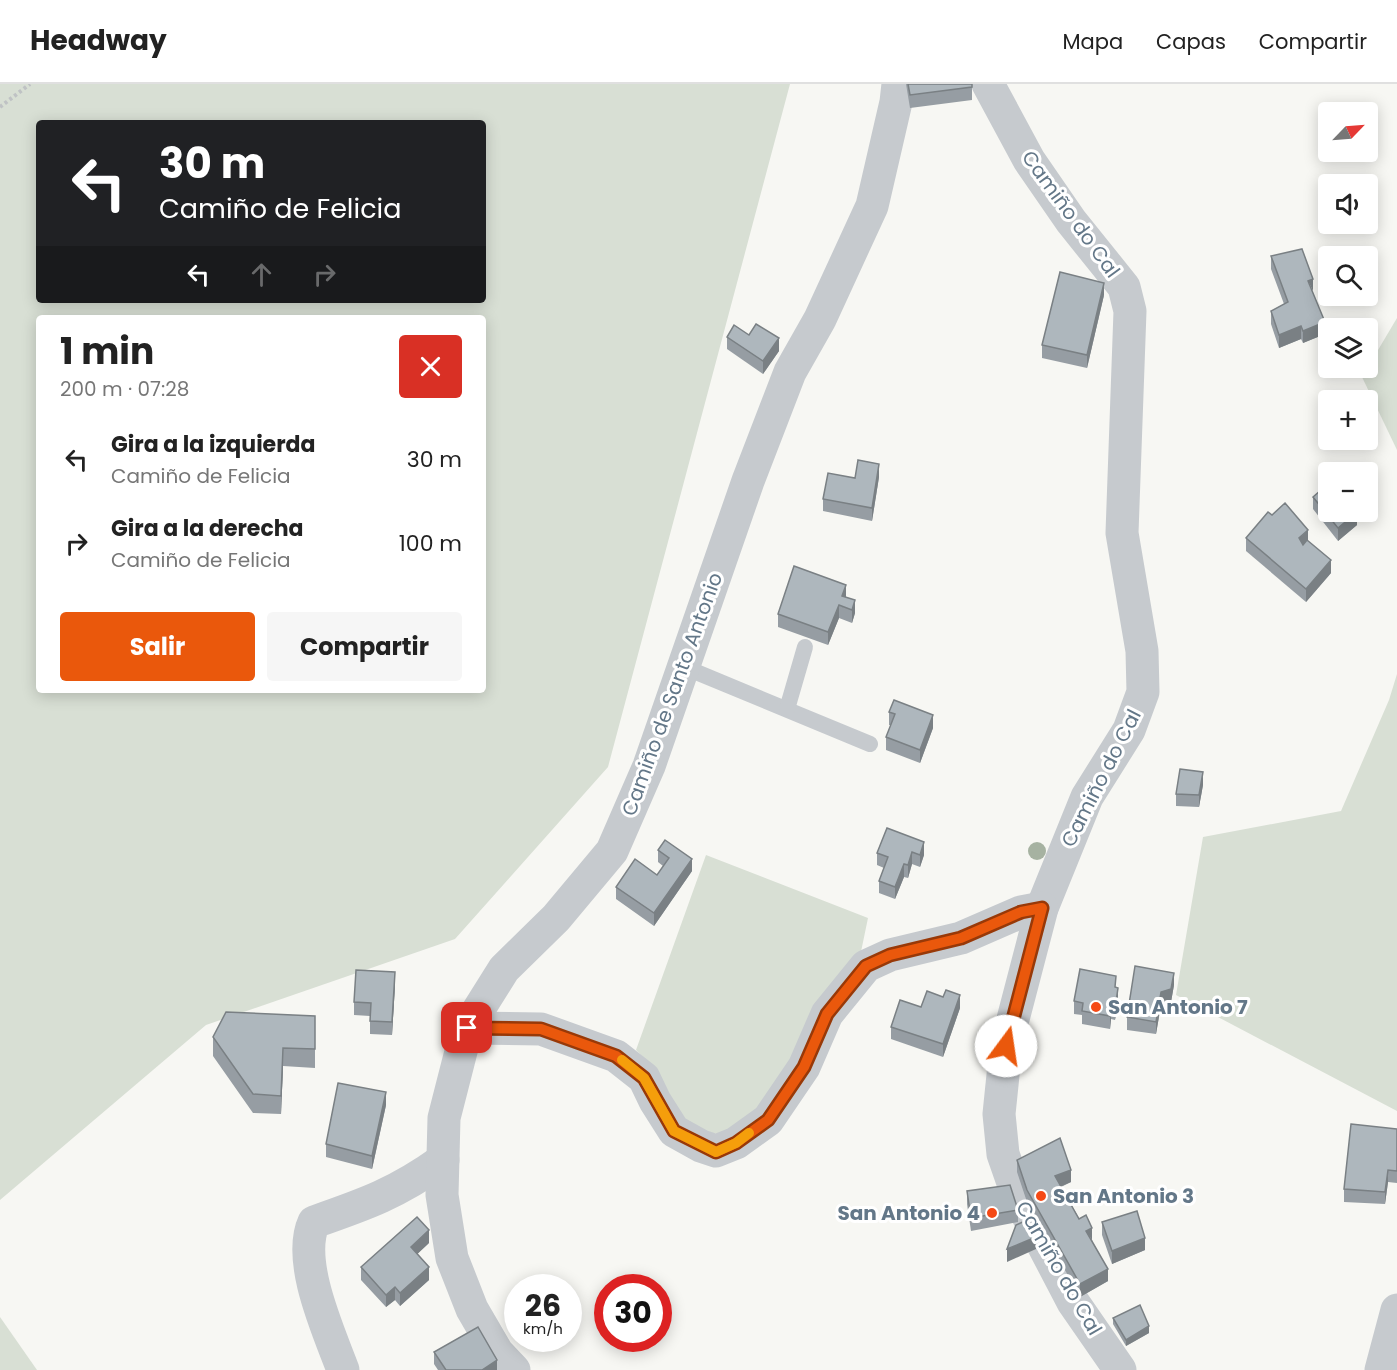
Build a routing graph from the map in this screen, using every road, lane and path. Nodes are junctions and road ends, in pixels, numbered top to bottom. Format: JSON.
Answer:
{"nodes":[{"id":1,"x":30,"y":84,"type":"edge"},
{"id":2,"x":898,"y":84,"type":"edge"},
{"id":3,"x":988,"y":84,"type":"edge"},
{"id":4,"x":0,"y":107,"type":"edge"},
{"id":5,"x":805,"y":647,"type":"dead end"},
{"id":6,"x":684,"y":667,"type":"junction"},
{"id":7,"x":787,"y":709,"type":"junction"},
{"id":8,"x":870,"y":744,"type":"dead end"},
{"id":9,"x":1042,"y":908,"type":"junction"},
{"id":10,"x":467,"y":1028,"type":"junction"},
{"id":11,"x":443,"y":1160,"type":"junction"},
{"id":12,"x":1397,"y":1310,"type":"edge"},
{"id":13,"x":343,"y":1370,"type":"edge"},
{"id":14,"x":514,"y":1370,"type":"edge"},
{"id":15,"x":1120,"y":1370,"type":"edge"},
{"id":16,"x":1381,"y":1370,"type":"edge"}],
"edges":[{"from":1,"to":4,"type":"path"},
{"from":2,"to":6,"type":"street","name":"Camiño de Santo Antonio"},
{"from":3,"to":9,"type":"street","name":"Camiño do Cal"},
{"from":5,"to":7,"type":"lane"},
{"from":6,"to":7,"type":"lane"},
{"from":6,"to":10,"type":"street","name":"Camiño de Santo Antonio"},
{"from":7,"to":8,"type":"lane"},
{"from":9,"to":10,"type":"street"},
{"from":9,"to":15,"type":"street","name":"Camiño do Cal"},
{"from":10,"to":11,"type":"street","name":"Camiño de Santo Antonio"},
{"from":11,"to":13,"type":"street"},
{"from":11,"to":14,"type":"street","name":"Camiño de Santo Antonio"},
{"from":12,"to":16,"type":"street"}]}
